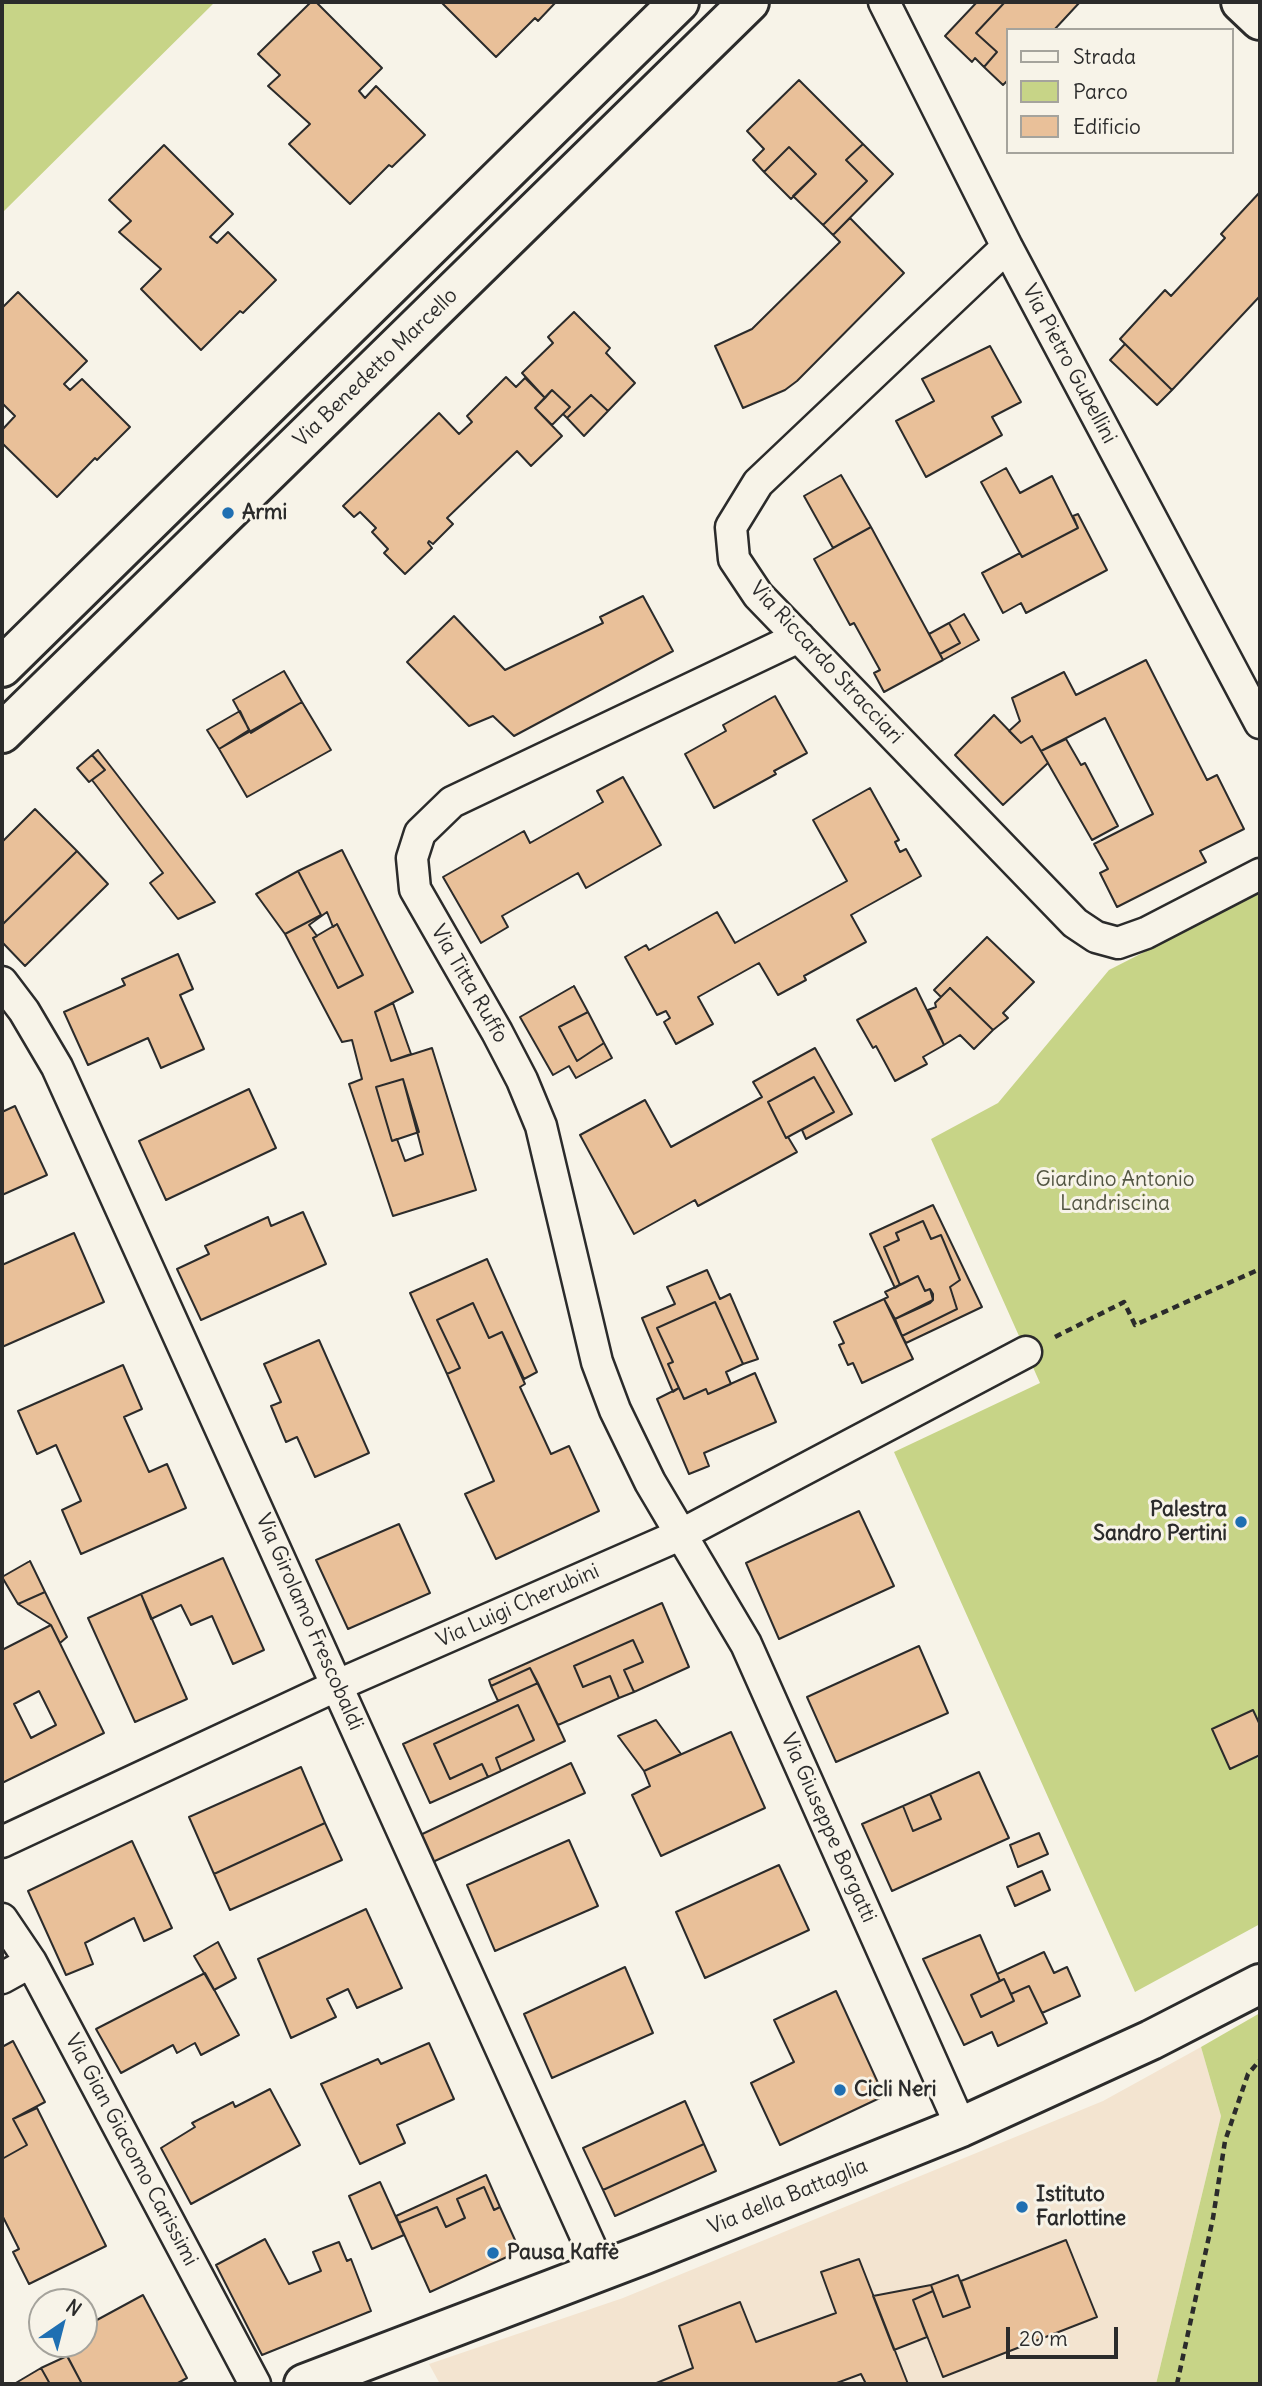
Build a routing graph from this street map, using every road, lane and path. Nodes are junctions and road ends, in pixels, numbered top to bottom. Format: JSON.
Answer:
{"nodes":[{"id":1,"x":679,"y":2,"type":"edge"},
{"id":2,"x":749,"y":2,"type":"edge"},
{"id":3,"x":884,"y":2,"type":"edge"},
{"id":4,"x":1241,"y":2,"type":"edge"},
{"id":5,"x":1260,"y":20,"type":"edge"},
{"id":6,"x":1007,"y":247,"type":"junction"},
{"id":7,"x":799,"y":637,"type":"junction"},
{"id":8,"x":2,"y":667,"type":"edge"},
{"id":9,"x":1260,"y":723,"type":"edge"},
{"id":10,"x":2,"y":733,"type":"edge"},
{"id":11,"x":1260,"y":874,"type":"edge"},
{"id":12,"x":2,"y":982,"type":"edge"},
{"id":13,"x":1260,"y":1269,"type":"edge"},
{"id":14,"x":1026,"y":1352,"type":"joint"},
{"id":15,"x":682,"y":1534,"type":"junction"},
{"id":16,"x":338,"y":1685,"type":"junction"},
{"id":17,"x":2,"y":1842,"type":"edge"},
{"id":18,"x":2,"y":1919,"type":"edge"},
{"id":19,"x":31,"y":1962,"type":"junction"},
{"id":20,"x":2,"y":1978,"type":"edge"},
{"id":21,"x":1260,"y":1984,"type":"edge"},
{"id":22,"x":1260,"y":2060,"type":"edge"},
{"id":23,"x":961,"y":2127,"type":"junction"},
{"id":24,"x":601,"y":2270,"type":"junction"},
{"id":25,"x":255,"y":2384,"type":"edge"},
{"id":26,"x":304,"y":2384,"type":"edge"},
{"id":27,"x":1177,"y":2384,"type":"edge"}],
"edges":[{"from":1,"to":8,"type":"main road"},
{"from":2,"to":10,"type":"main road","name":"Via Benedetto Marcello"},
{"from":3,"to":6,"type":"street","name":"Via Pietro Gubellini"},
{"from":4,"to":5,"type":"main road"},
{"from":6,"to":7,"type":"street","name":"Via Riccardo Stracciari"},
{"from":6,"to":9,"type":"street","name":"Via Pietro Gubellini"},
{"from":7,"to":11,"type":"street","name":"Via Riccardo Stracciari"},
{"from":7,"to":15,"type":"street","name":"Via Titta Ruffo"},
{"from":12,"to":16,"type":"street","name":"Via Girolamo Frescobaldi"},
{"from":13,"to":14,"type":"path"},
{"from":14,"to":15,"type":"street","name":"Via Luigi Cherubini"},
{"from":15,"to":16,"type":"street","name":"Via Luigi Cherubini"},
{"from":15,"to":23,"type":"street","name":"Via Giuseppe Borgatti"},
{"from":16,"to":17,"type":"street","name":"Via Luigi Cherubini"},
{"from":16,"to":24,"type":"street","name":"Via Girolamo Frescobaldi"},
{"from":18,"to":19,"type":"street","name":"Via Gian Giacomo Carissimi"},
{"from":19,"to":20,"type":"street"},
{"from":19,"to":25,"type":"street","name":"Via Gian Giacomo Carissimi"},
{"from":21,"to":23,"type":"main road","name":"Via della Battaglia"},
{"from":22,"to":27,"type":"path"},
{"from":23,"to":24,"type":"main road","name":"Via della Battaglia"},
{"from":24,"to":26,"type":"main road","name":"Via della Battaglia"}]}
